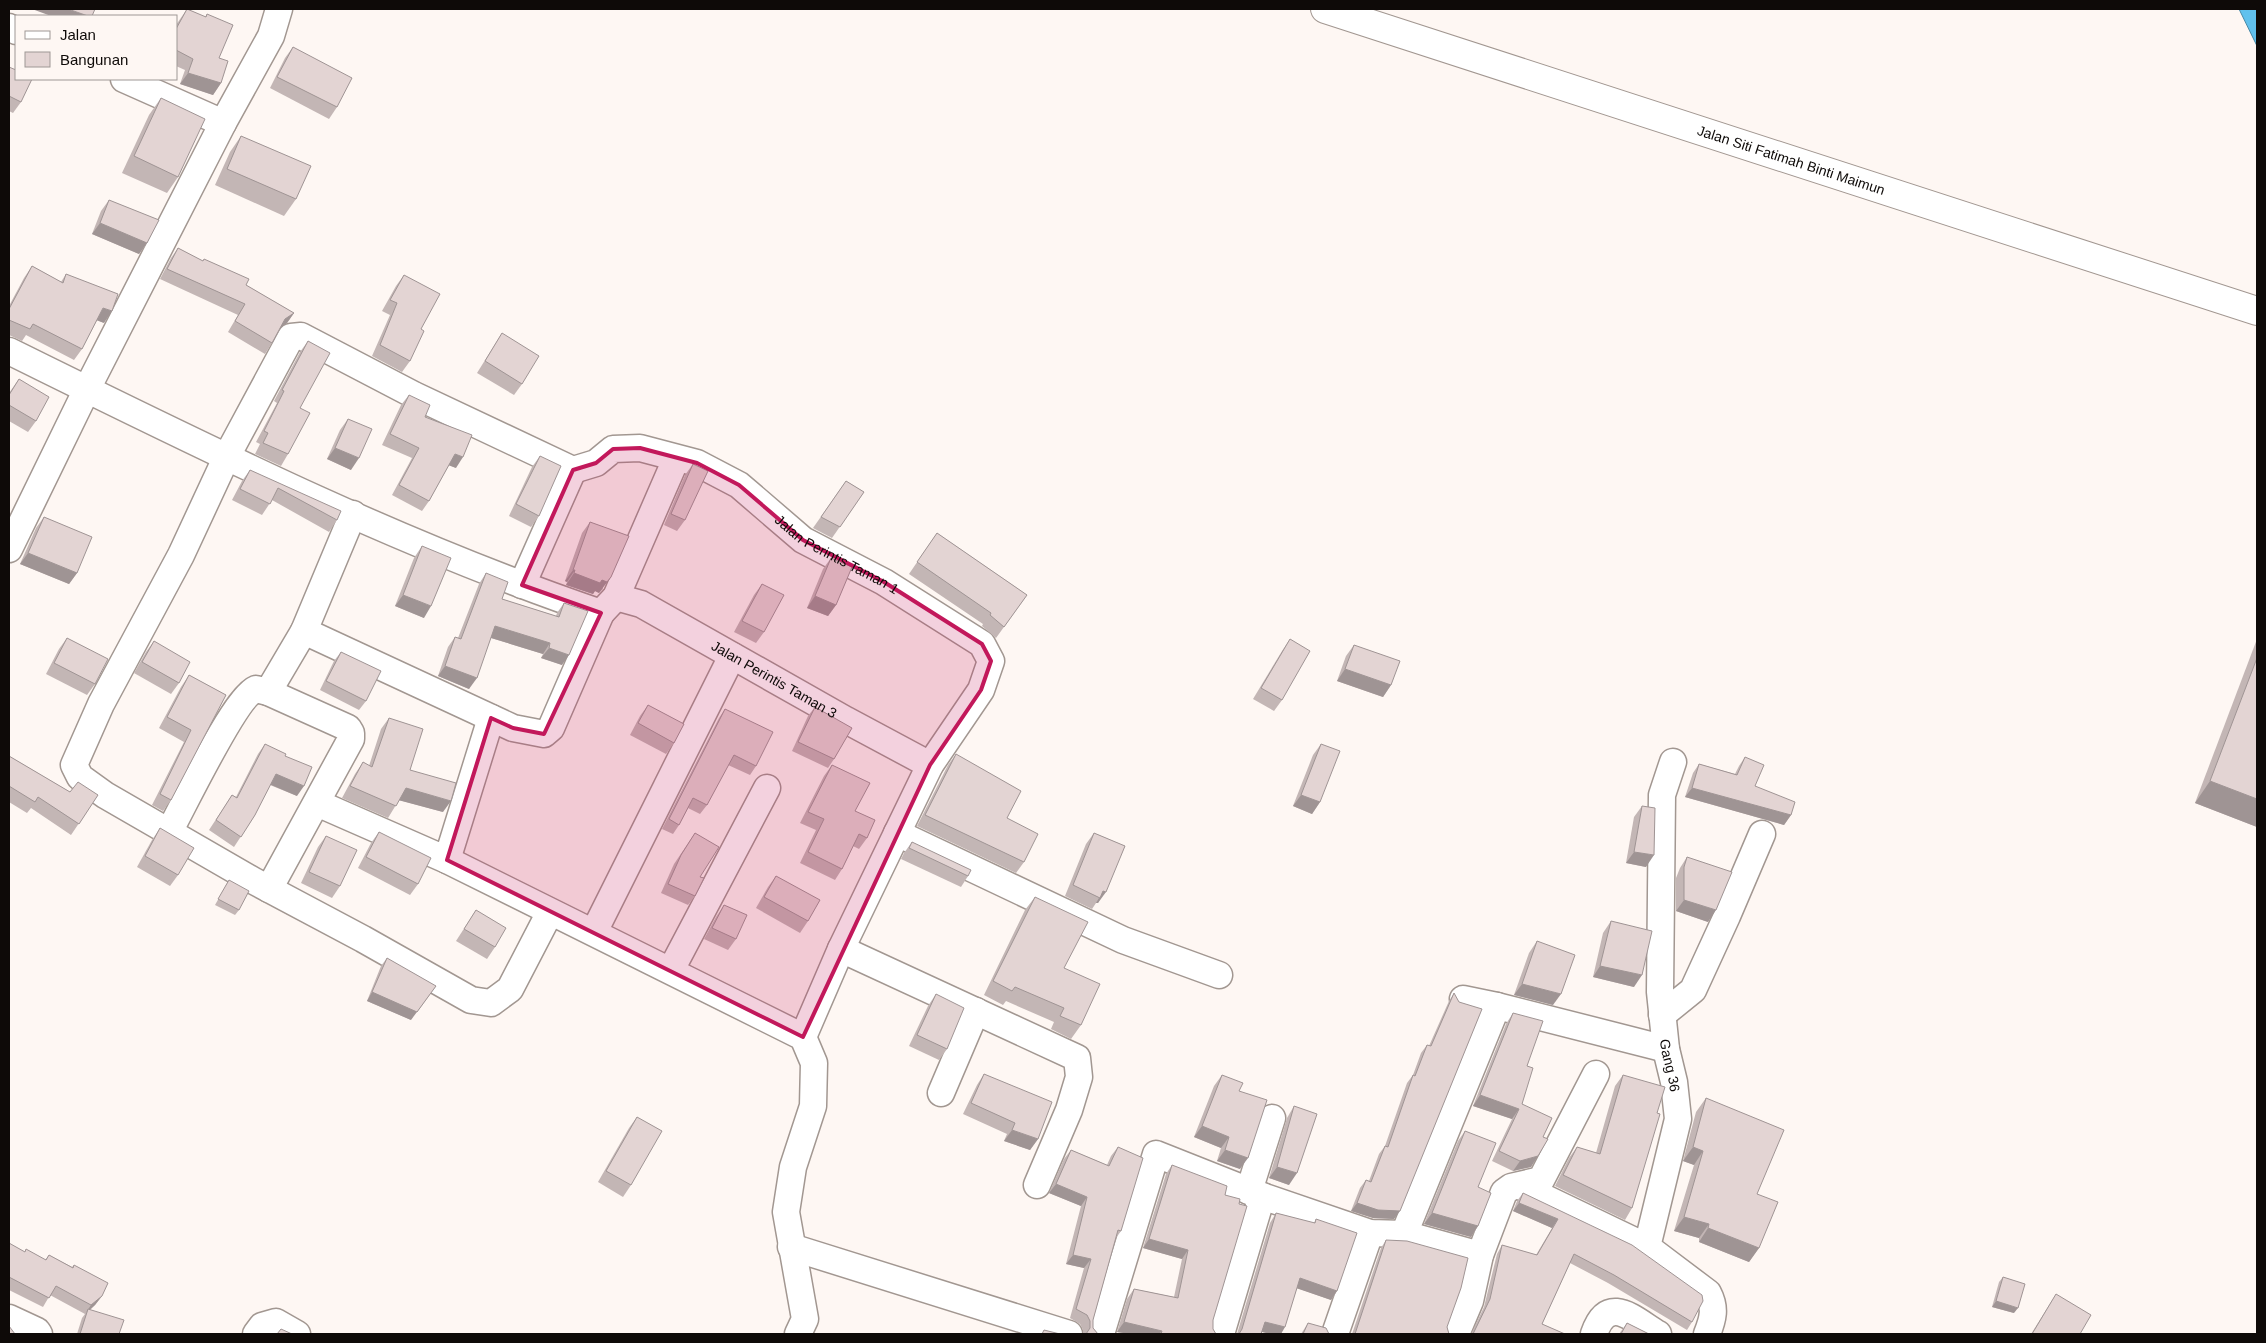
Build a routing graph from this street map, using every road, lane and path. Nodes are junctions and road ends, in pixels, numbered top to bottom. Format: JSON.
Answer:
{"nodes":[{"id":1,"x":278,"y":9,"type":"edge"},
{"id":2,"x":1325,"y":9,"type":"edge"},
{"id":3,"x":126,"y":80,"type":"edge"},
{"id":4,"x":223,"y":123,"type":"junction"},
{"id":5,"x":2257,"y":311,"type":"edge"},
{"id":6,"x":9,"y":351,"type":"edge"},
{"id":7,"x":87,"y":389,"type":"junction"},
{"id":8,"x":227,"y":456,"type":"junction"},
{"id":9,"x":676,"y":458,"type":"junction"},
{"id":10,"x":573,"y":470,"type":"junction"},
{"id":11,"x":353,"y":514,"type":"junction"},
{"id":12,"x":9,"y":549,"type":"edge"},
{"id":13,"x":522,"y":585,"type":"junction"},
{"id":14,"x":608,"y":605,"type":"junction"},
{"id":15,"x":304,"y":632,"type":"junction"},
{"id":16,"x":732,"y":656,"type":"junction"},
{"id":17,"x":268,"y":692,"type":"junction"},
{"id":18,"x":491,"y":718,"type":"junction"},
{"id":19,"x":1673,"y":762,"type":"dead end"},
{"id":20,"x":930,"y":764,"type":"junction"},
{"id":21,"x":768,"y":788,"type":"dead end"},
{"id":22,"x":317,"y":803,"type":"junction"},
{"id":23,"x":170,"y":832,"type":"junction"},
{"id":24,"x":897,"y":833,"type":"junction"},
{"id":25,"x":1762,"y":834,"type":"dead end"},
{"id":26,"x":447,"y":860,"type":"junction"},
{"id":27,"x":269,"y":889,"type":"junction"},
{"id":28,"x":550,"y":912,"type":"junction"},
{"id":29,"x":594,"y":932,"type":"junction"},
{"id":30,"x":841,"y":949,"type":"junction"},
{"id":31,"x":671,"y":970,"type":"junction"},
{"id":32,"x":1219,"y":975,"type":"dead end"},
{"id":33,"x":1463,"y":999,"type":"dead end"},
{"id":34,"x":1497,"y":1006,"type":"junction"},
{"id":35,"x":976,"y":1010,"type":"junction"},
{"id":36,"x":1662,"y":1014,"type":"junction"},
{"id":37,"x":803,"y":1037,"type":"junction"},
{"id":38,"x":1666,"y":1049,"type":"junction"},
{"id":39,"x":1596,"y":1074,"type":"dead end"},
{"id":40,"x":941,"y":1093,"type":"dead end"},
{"id":41,"x":1272,"y":1118,"type":"dead end"},
{"id":42,"x":1037,"y":1185,"type":"dead end"},
{"id":43,"x":1520,"y":1186,"type":"junction"},
{"id":44,"x":1255,"y":1193,"type":"junction"},
{"id":45,"x":1370,"y":1234,"type":"junction"},
{"id":46,"x":1404,"y":1234,"type":"junction"},
{"id":47,"x":791,"y":1247,"type":"junction"},
{"id":48,"x":1647,"y":1247,"type":"junction"},
{"id":49,"x":1480,"y":1255,"type":"junction"},
{"id":50,"x":9,"y":1318,"type":"edge"},
{"id":51,"x":39,"y":1334,"type":"edge"},
{"id":52,"x":256,"y":1334,"type":"edge"},
{"id":53,"x":297,"y":1334,"type":"edge"},
{"id":54,"x":798,"y":1334,"type":"edge"},
{"id":55,"x":1069,"y":1334,"type":"edge"},
{"id":56,"x":1102,"y":1334,"type":"edge"},
{"id":57,"x":1220,"y":1334,"type":"edge"},
{"id":58,"x":1335,"y":1334,"type":"edge"},
{"id":59,"x":1456,"y":1334,"type":"edge"},
{"id":60,"x":1594,"y":1334,"type":"edge"},
{"id":61,"x":1658,"y":1334,"type":"edge"},
{"id":62,"x":1707,"y":1334,"type":"edge"}],
"edges":[{"from":1,"to":4,"type":"street"},
{"from":2,"to":5,"type":"street","name":"Jalan Siti Fatimah Binti Maimun"},
{"from":3,"to":4,"type":"street"},
{"from":4,"to":7,"type":"street"},
{"from":6,"to":7,"type":"street","name":"Jalan Perintis Taman 3"},
{"from":7,"to":8,"type":"street","name":"Jalan Perintis Taman 3"},
{"from":7,"to":12,"type":"street"},
{"from":8,"to":10,"type":"street"},
{"from":8,"to":11,"type":"street","name":"Jalan Perintis Taman 3"},
{"from":8,"to":23,"type":"street"},
{"from":9,"to":10,"type":"street","name":"Jalan Perintis Taman 1"},
{"from":9,"to":14,"type":"street"},
{"from":9,"to":20,"type":"street","name":"Jalan Perintis Taman 1"},
{"from":10,"to":13,"type":"street"},
{"from":11,"to":13,"type":"street","name":"Jalan Perintis Taman 3"},
{"from":11,"to":15,"type":"street"},
{"from":13,"to":14,"type":"street","name":"Jalan Perintis Taman 3"},
{"from":14,"to":16,"type":"street","name":"Jalan Perintis Taman 3"},
{"from":14,"to":18,"type":"street"},
{"from":15,"to":17,"type":"street"},
{"from":15,"to":18,"type":"street"},
{"from":16,"to":20,"type":"street","name":"Jalan Perintis Taman 3"},
{"from":16,"to":29,"type":"street"},
{"from":17,"to":22,"type":"street"},
{"from":17,"to":23,"type":"street"},
{"from":18,"to":26,"type":"street"},
{"from":19,"to":36,"type":"street","name":"Gang 36"},
{"from":20,"to":24,"type":"street"},
{"from":21,"to":31,"type":"street"},
{"from":22,"to":26,"type":"street"},
{"from":22,"to":27,"type":"street"},
{"from":23,"to":27,"type":"street"},
{"from":24,"to":30,"type":"street"},
{"from":24,"to":32,"type":"street"},
{"from":25,"to":36,"type":"street"},
{"from":26,"to":28,"type":"street"},
{"from":27,"to":28,"type":"street"},
{"from":28,"to":29,"type":"street"},
{"from":29,"to":31,"type":"street"},
{"from":30,"to":35,"type":"street"},
{"from":30,"to":37,"type":"street"},
{"from":31,"to":37,"type":"street"},
{"from":33,"to":34,"type":"street"},
{"from":34,"to":38,"type":"street"},
{"from":34,"to":46,"type":"street"},
{"from":35,"to":40,"type":"street"},
{"from":35,"to":42,"type":"street"},
{"from":36,"to":38,"type":"street","name":"Gang 36"},
{"from":37,"to":47,"type":"street"},
{"from":38,"to":48,"type":"street","name":"Gang 36"},
{"from":39,"to":43,"type":"street"},
{"from":41,"to":44,"type":"street"},
{"from":43,"to":48,"type":"street"},
{"from":43,"to":49,"type":"street"},
{"from":44,"to":45,"type":"street"},
{"from":44,"to":56,"type":"street"},
{"from":44,"to":57,"type":"street"},
{"from":45,"to":46,"type":"street"},
{"from":45,"to":58,"type":"street"},
{"from":46,"to":49,"type":"street"},
{"from":47,"to":54,"type":"street"},
{"from":47,"to":55,"type":"street"},
{"from":48,"to":62,"type":"street"},
{"from":49,"to":59,"type":"street"},
{"from":50,"to":51,"type":"street"},
{"from":52,"to":53,"type":"street"},
{"from":60,"to":61,"type":"street"}]}
